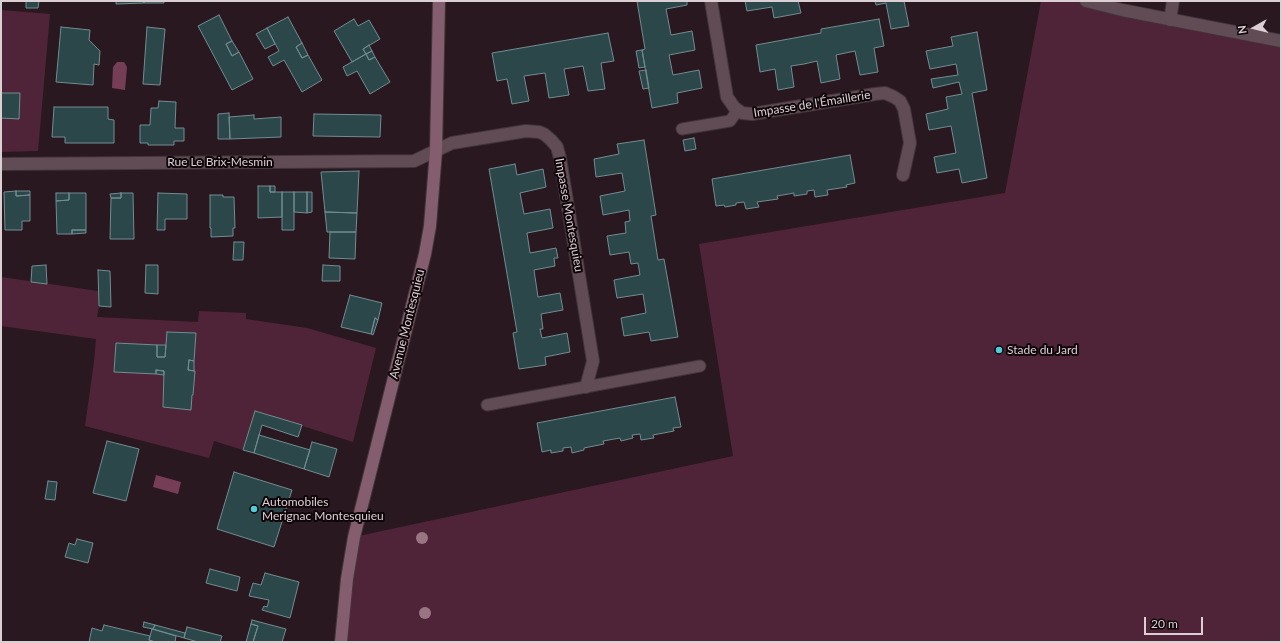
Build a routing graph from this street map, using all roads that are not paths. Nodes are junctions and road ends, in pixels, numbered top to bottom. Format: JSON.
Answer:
{"nodes":[{"id":1,"x":439,"y":1,"type":"edge"},
{"id":2,"x":711,"y":1,"type":"edge"},
{"id":3,"x":1086,"y":1,"type":"edge"},
{"id":4,"x":1173,"y":1,"type":"edge"},
{"id":5,"x":1170,"y":20,"type":"junction"},
{"id":6,"x":1281,"y":41,"type":"edge"},
{"id":7,"x":738,"y":110,"type":"junction"},
{"id":8,"x":682,"y":129,"type":"dead end"},
{"id":9,"x":436,"y":150,"type":"junction"},
{"id":10,"x":1,"y":164,"type":"edge"},
{"id":11,"x":903,"y":175,"type":"dead end"},
{"id":12,"x":700,"y":366,"type":"dead end"},
{"id":13,"x":586,"y":387,"type":"junction"},
{"id":14,"x":487,"y":405,"type":"dead end"},
{"id":15,"x":342,"y":642,"type":"edge"}],
"edges":[{"from":1,"to":9,"type":"street","name":"Avenue Montesquieu"},
{"from":2,"to":7,"type":"street","name":"Impasse de l'Émaillerie"},
{"from":3,"to":5,"type":"street"},
{"from":4,"to":5,"type":"street"},
{"from":5,"to":6,"type":"street"},
{"from":7,"to":8,"type":"lane"},
{"from":7,"to":11,"type":"street","name":"Impasse de l'Émaillerie"},
{"from":9,"to":10,"type":"street","name":"Rue Le Brix-Mesmin"},
{"from":9,"to":13,"type":"street","name":"Impasse Montesquieu"},
{"from":9,"to":15,"type":"street","name":"Avenue Montesquieu"},
{"from":12,"to":13,"type":"lane"},
{"from":13,"to":14,"type":"lane"}]}
